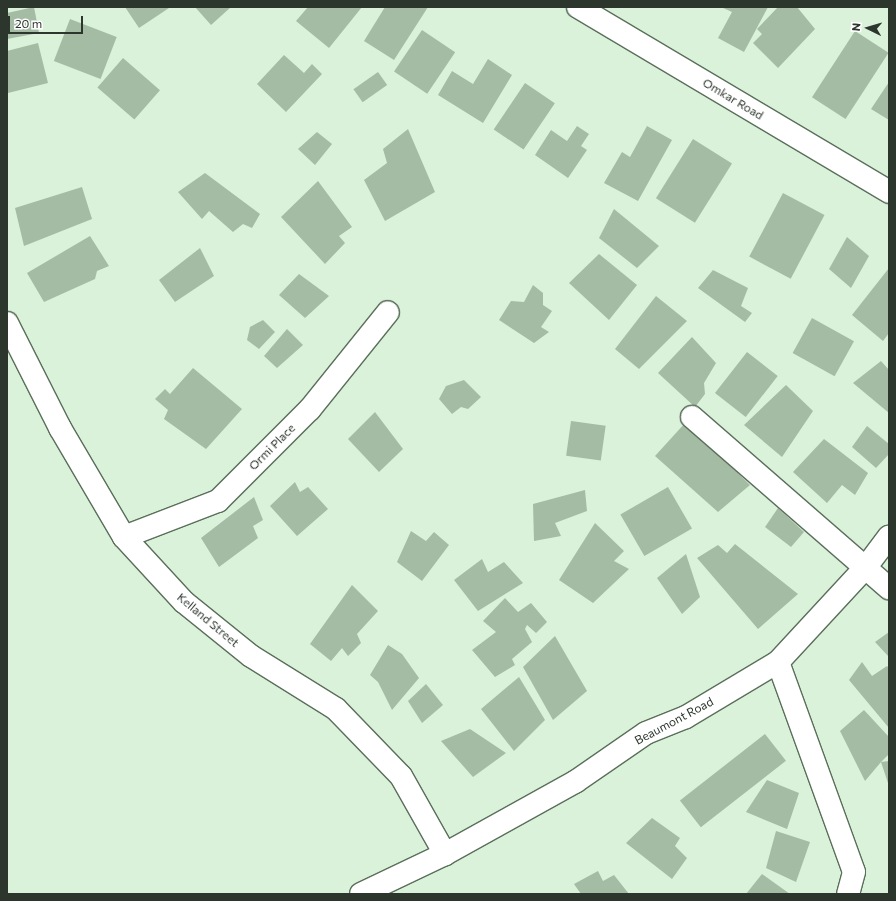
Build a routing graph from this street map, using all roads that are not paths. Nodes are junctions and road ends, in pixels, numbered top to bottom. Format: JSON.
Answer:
{"nodes":[{"id":1,"x":578,"y":7,"type":"edge"},
{"id":2,"x":889,"y":192,"type":"edge"},
{"id":3,"x":388,"y":312,"type":"dead end"},
{"id":4,"x":7,"y":323,"type":"edge"},
{"id":5,"x":692,"y":417,"type":"dead end"},
{"id":6,"x":124,"y":537,"type":"junction"},
{"id":7,"x":889,"y":537,"type":"edge"},
{"id":8,"x":866,"y":567,"type":"junction"},
{"id":9,"x":889,"y":588,"type":"edge"},
{"id":10,"x":778,"y":662,"type":"junction"},
{"id":11,"x":445,"y":854,"type":"junction"},
{"id":12,"x":361,"y":894,"type":"edge"},
{"id":13,"x":848,"y":894,"type":"edge"}],
"edges":[{"from":1,"to":2,"type":"street","name":"Omkar Road"},
{"from":3,"to":6,"type":"street","name":"Ormi Place"},
{"from":4,"to":6,"type":"street","name":"Kelland Street"},
{"from":5,"to":8,"type":"street"},
{"from":6,"to":11,"type":"street","name":"Kelland Street"},
{"from":7,"to":8,"type":"street","name":"Beaumont Road"},
{"from":8,"to":9,"type":"street"},
{"from":8,"to":10,"type":"street","name":"Beaumont Road"},
{"from":10,"to":11,"type":"street","name":"Beaumont Road"},
{"from":10,"to":13,"type":"street"},
{"from":11,"to":12,"type":"street","name":"Beaumont Road"}]}
